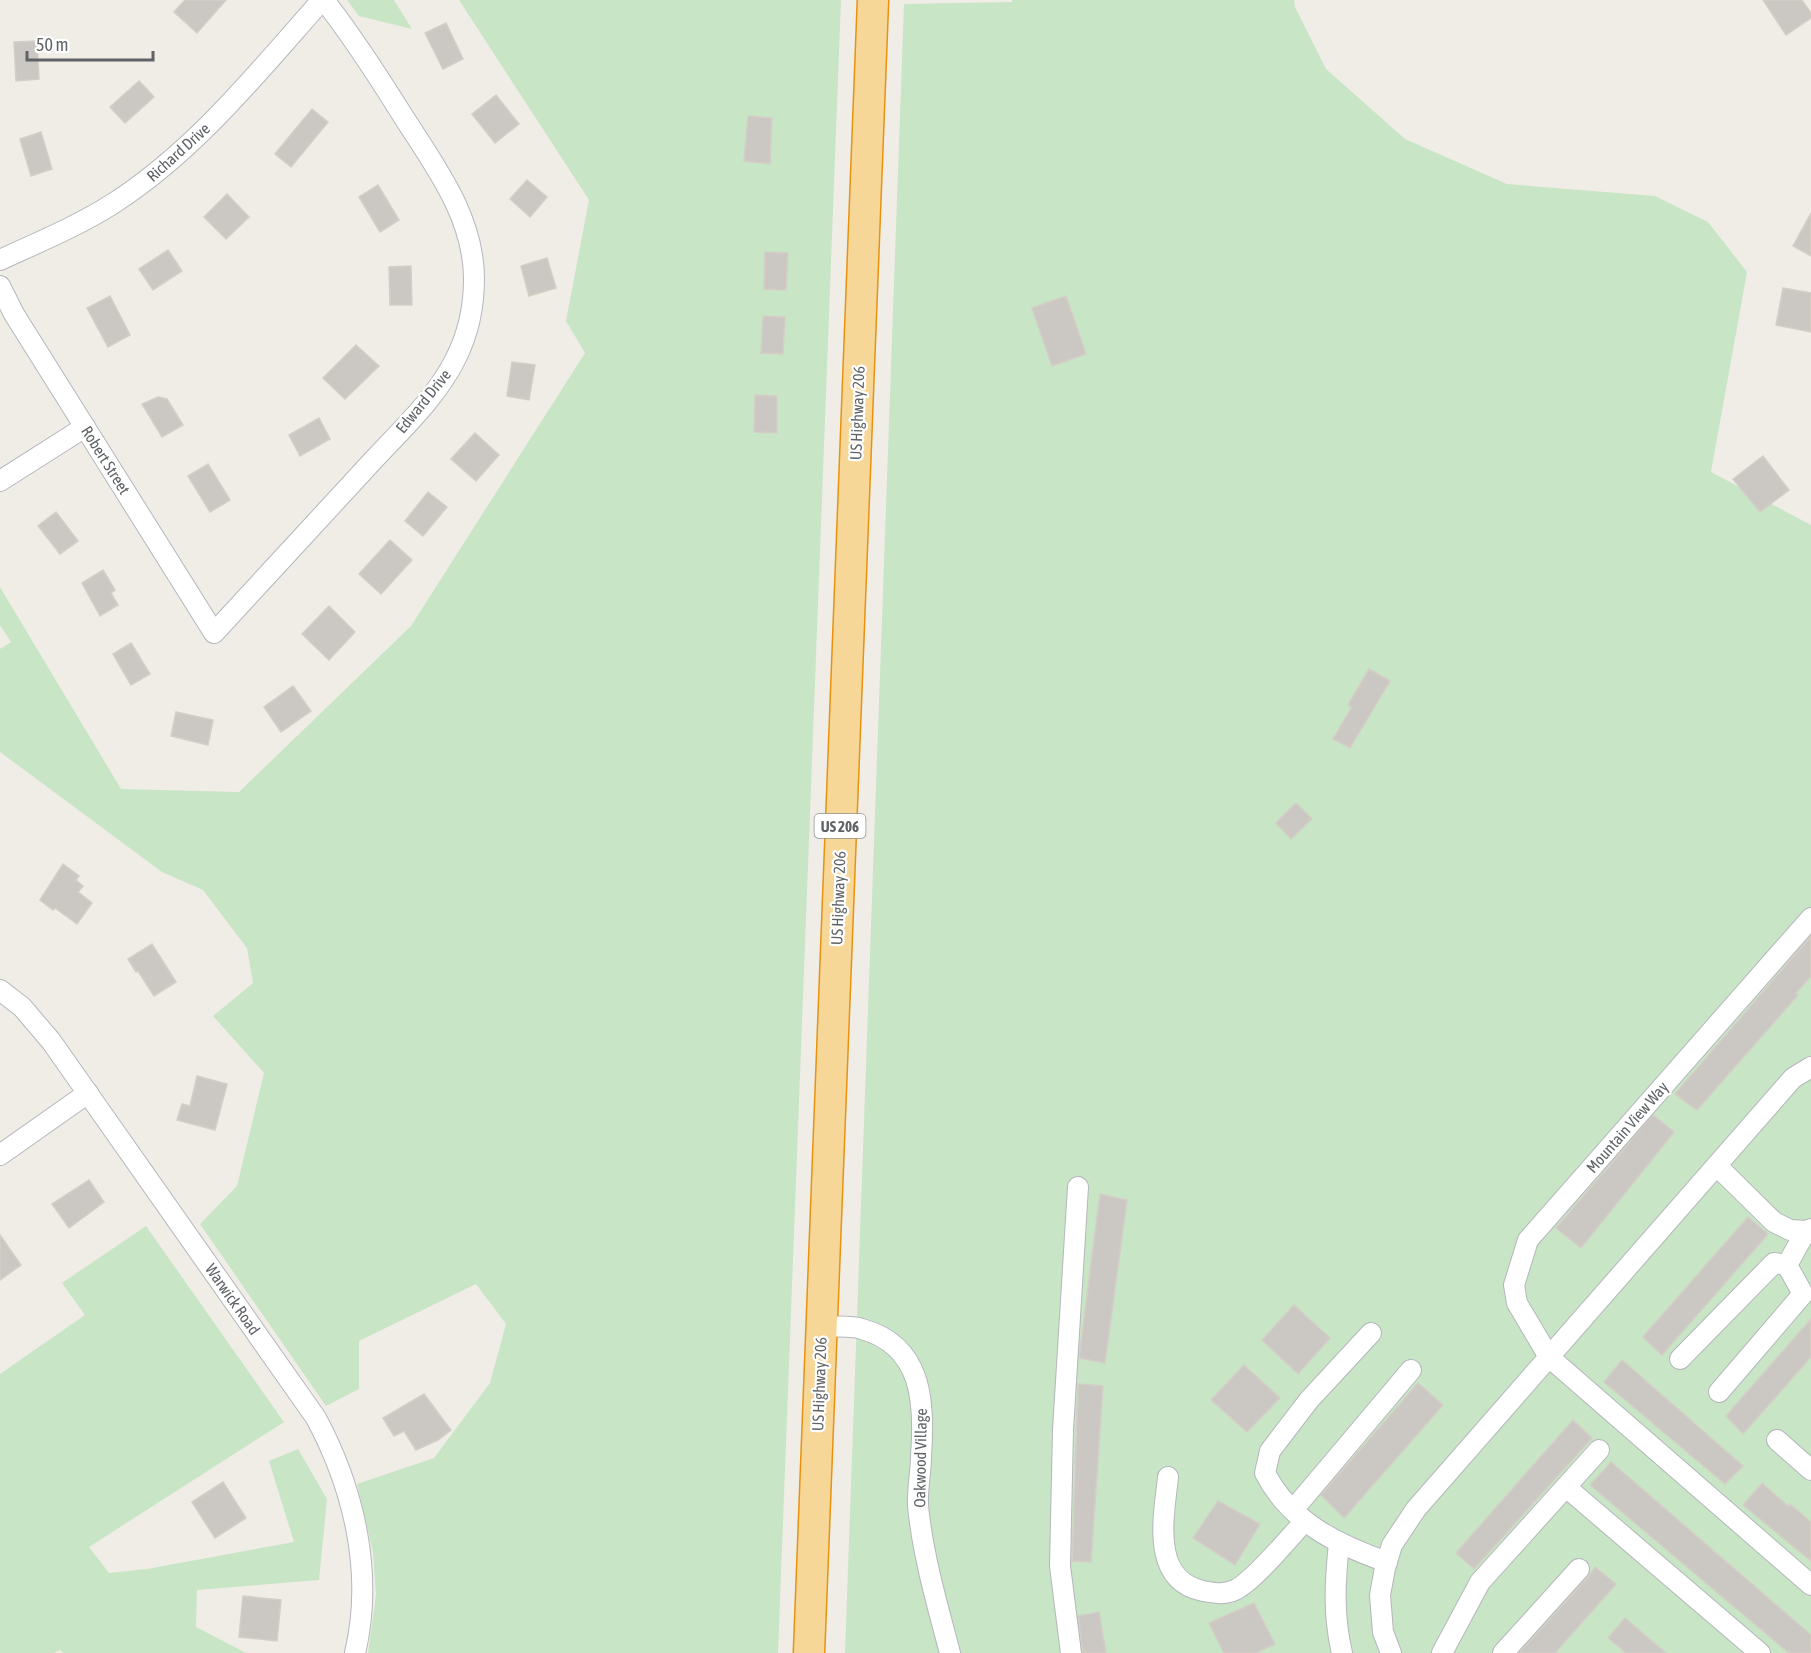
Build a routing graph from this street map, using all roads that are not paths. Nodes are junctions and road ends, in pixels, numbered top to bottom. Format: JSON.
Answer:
{"nodes":[{"id":1,"x":323,"y":0,"type":"edge"},
{"id":2,"x":873,"y":0,"type":"edge"},
{"id":3,"x":0,"y":260,"type":"edge"},
{"id":4,"x":0,"y":286,"type":"edge"},
{"id":5,"x":85,"y":427,"type":"junction"},
{"id":6,"x":0,"y":481,"type":"edge"},
{"id":7,"x":214,"y":633,"type":"joint"},
{"id":8,"x":1811,"y":918,"type":"edge"},
{"id":9,"x":0,"y":990,"type":"edge"},
{"id":10,"x":1811,"y":1067,"type":"edge"},
{"id":11,"x":88,"y":1093,"type":"junction"},
{"id":12,"x":0,"y":1155,"type":"edge"},
{"id":13,"x":1717,"y":1166,"type":"junction"},
{"id":14,"x":1078,"y":1187,"type":"dead end"},
{"id":15,"x":1809,"y":1230,"type":"edge"},
{"id":16,"x":1787,"y":1265,"type":"junction"},
{"id":17,"x":821,"y":1327,"type":"junction"},
{"id":18,"x":1371,"y":1333,"type":"dead end"},
{"id":19,"x":1549,"y":1357,"type":"junction"},
{"id":20,"x":1680,"y":1359,"type":"dead end"},
{"id":21,"x":1411,"y":1370,"type":"dead end"},
{"id":22,"x":1719,"y":1392,"type":"dead end"},
{"id":23,"x":1777,"y":1440,"type":"dead end"},
{"id":24,"x":1599,"y":1450,"type":"dead end"},
{"id":25,"x":1811,"y":1470,"type":"edge"},
{"id":26,"x":1168,"y":1477,"type":"dead end"},
{"id":27,"x":1566,"y":1486,"type":"junction"},
{"id":28,"x":1298,"y":1516,"type":"junction"},
{"id":29,"x":1339,"y":1544,"type":"junction"},
{"id":30,"x":1387,"y":1562,"type":"junction"},
{"id":31,"x":1579,"y":1569,"type":"dead end"},
{"id":32,"x":1811,"y":1585,"type":"edge"},
{"id":33,"x":355,"y":1653,"type":"edge"},
{"id":34,"x":809,"y":1653,"type":"edge"},
{"id":35,"x":950,"y":1653,"type":"edge"},
{"id":36,"x":1071,"y":1653,"type":"edge"},
{"id":37,"x":1342,"y":1653,"type":"edge"},
{"id":38,"x":1391,"y":1653,"type":"edge"},
{"id":39,"x":1442,"y":1653,"type":"edge"},
{"id":40,"x":1503,"y":1653,"type":"edge"},
{"id":41,"x":1760,"y":1653,"type":"edge"}],
"edges":[{"from":1,"to":3,"type":"street","name":"Richard Drive"},
{"from":1,"to":7,"type":"street","name":"Edward Drive"},
{"from":2,"to":17,"type":"highway","name":"US Highway 206","number":"US 206"},
{"from":4,"to":5,"type":"street","name":"Robert Street"},
{"from":5,"to":6,"type":"street"},
{"from":5,"to":7,"type":"street","name":"Robert Street"},
{"from":8,"to":19,"type":"street","name":"Mountain View Way"},
{"from":9,"to":11,"type":"street","name":"Warwick Road"},
{"from":10,"to":13,"type":"street"},
{"from":11,"to":12,"type":"street"},
{"from":11,"to":33,"type":"street","name":"Warwick Road"},
{"from":13,"to":15,"type":"street"},
{"from":13,"to":19,"type":"street"},
{"from":14,"to":36,"type":"street"},
{"from":15,"to":16,"type":"street"},
{"from":16,"to":20,"type":"street"},
{"from":16,"to":22,"type":"street"},
{"from":17,"to":34,"type":"highway","name":"US Highway 206","number":"US 206"},
{"from":17,"to":35,"type":"street","name":"Oakwood Village"},
{"from":18,"to":28,"type":"street"},
{"from":19,"to":30,"type":"street"},
{"from":19,"to":32,"type":"street","name":"Mountain View Way"},
{"from":21,"to":28,"type":"street"},
{"from":23,"to":25,"type":"street"},
{"from":24,"to":27,"type":"street"},
{"from":26,"to":28,"type":"street"},
{"from":27,"to":39,"type":"street"},
{"from":27,"to":41,"type":"street"},
{"from":28,"to":29,"type":"street"},
{"from":29,"to":30,"type":"street"},
{"from":29,"to":37,"type":"street"},
{"from":30,"to":38,"type":"street"},
{"from":31,"to":40,"type":"street"}]}
